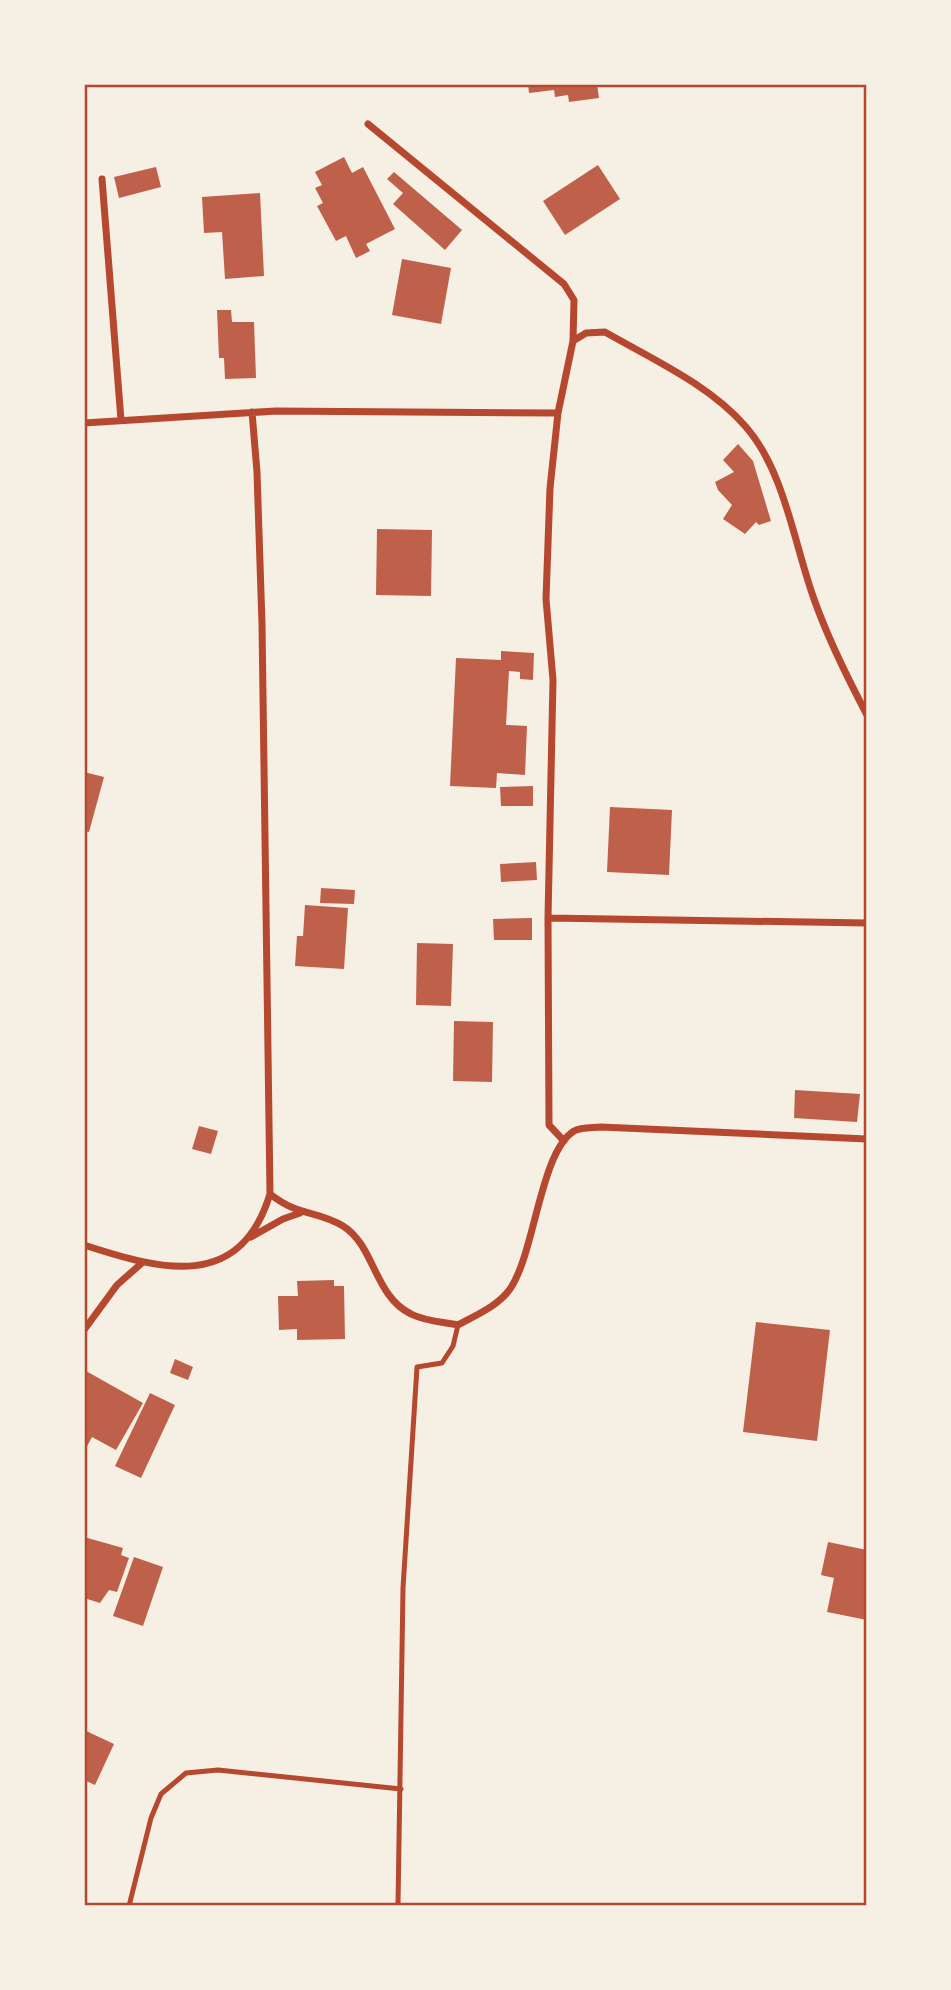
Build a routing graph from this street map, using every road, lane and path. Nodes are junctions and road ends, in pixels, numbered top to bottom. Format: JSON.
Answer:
{"nodes":[{"id":1,"x":368,"y":124,"type":"dead end"},
{"id":2,"x":102,"y":179,"type":"dead end"},
{"id":3,"x":573,"y":341,"type":"junction"},
{"id":4,"x":251,"y":412,"type":"junction"},
{"id":5,"x":558,"y":413,"type":"junction"},
{"id":6,"x":121,"y":420,"type":"junction"},
{"id":7,"x":84,"y":423,"type":"edge"},
{"id":8,"x":867,"y":715,"type":"edge"},
{"id":9,"x":548,"y":918,"type":"junction"},
{"id":10,"x":867,"y":923,"type":"edge"},
{"id":11,"x":867,"y":1139,"type":"edge"},
{"id":12,"x":564,"y":1141,"type":"junction"},
{"id":13,"x":270,"y":1194,"type":"junction"},
{"id":14,"x":300,"y":1213,"type":"junction"},
{"id":15,"x":249,"y":1239,"type":"junction"},
{"id":16,"x":84,"y":1245,"type":"edge"},
{"id":17,"x":143,"y":1262,"type":"junction"},
{"id":18,"x":458,"y":1325,"type":"junction"},
{"id":19,"x":84,"y":1330,"type":"edge"},
{"id":20,"x":401,"y":1789,"type":"junction"},
{"id":21,"x":398,"y":1905,"type":"edge"},
{"id":22,"x":129,"y":1906,"type":"edge"}],
"edges":[{"from":1,"to":3,"type":"street"},
{"from":2,"to":6,"type":"street"},
{"from":3,"to":5,"type":"street"},
{"from":3,"to":8,"type":"street"},
{"from":4,"to":5,"type":"street"},
{"from":4,"to":6,"type":"street"},
{"from":4,"to":13,"type":"street"},
{"from":5,"to":9,"type":"street"},
{"from":6,"to":7,"type":"street"},
{"from":9,"to":10,"type":"street"},
{"from":9,"to":12,"type":"street"},
{"from":11,"to":12,"type":"street"},
{"from":12,"to":18,"type":"street"},
{"from":13,"to":14,"type":"street"},
{"from":13,"to":15,"type":"street"},
{"from":14,"to":15,"type":"street"},
{"from":14,"to":18,"type":"street"},
{"from":15,"to":17,"type":"street"},
{"from":16,"to":17,"type":"street"},
{"from":17,"to":19,"type":"street"},
{"from":18,"to":20,"type":"lane"},
{"from":20,"to":21,"type":"lane"},
{"from":20,"to":22,"type":"lane"}]}
